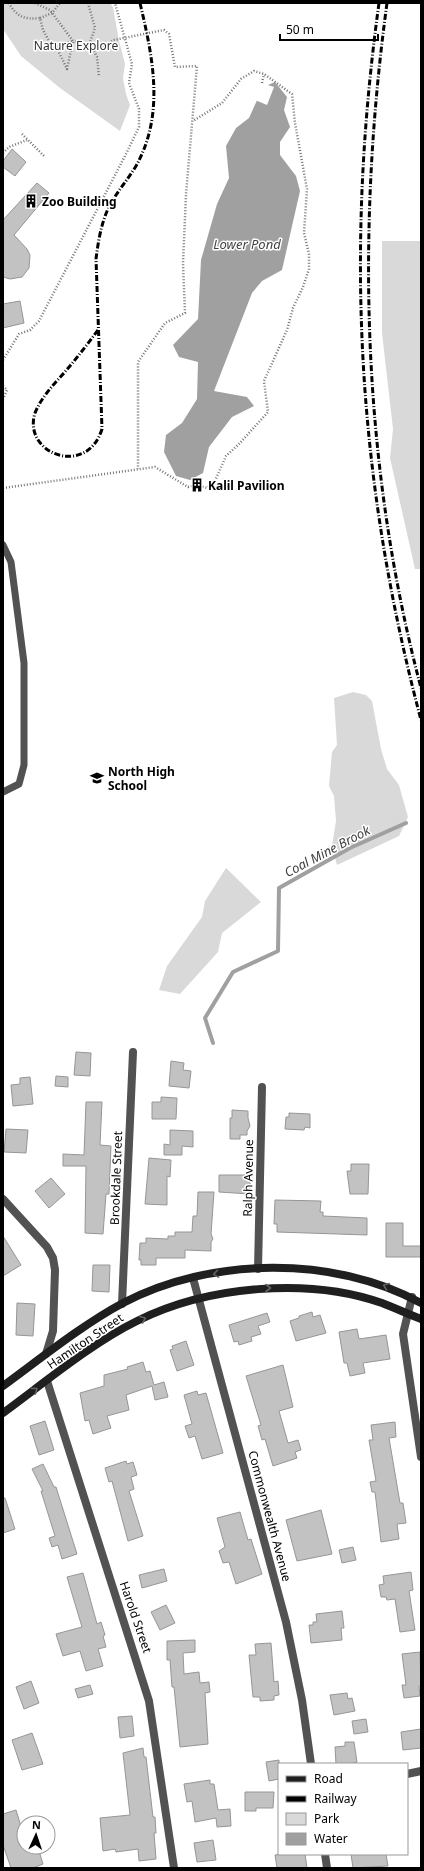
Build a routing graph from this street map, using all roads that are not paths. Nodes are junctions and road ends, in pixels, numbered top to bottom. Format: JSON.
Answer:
{"nodes":[{"id":1,"x":3,"y":545,"type":"edge"},
{"id":2,"x":3,"y":792,"type":"edge"},
{"id":3,"x":133,"y":1052,"type":"dead end"},
{"id":4,"x":262,"y":1087,"type":"dead end"},
{"id":5,"x":3,"y":1199,"type":"edge"},
{"id":6,"x":258,"y":1269,"type":"junction"},
{"id":7,"x":193,"y":1278,"type":"junction"},
{"id":8,"x":412,"y":1297,"type":"junction"},
{"id":9,"x":199,"y":1299,"type":"junction"},
{"id":10,"x":421,"y":1303,"type":"edge"},
{"id":11,"x":122,"y":1304,"type":"junction"},
{"id":12,"x":407,"y":1313,"type":"junction"},
{"id":13,"x":421,"y":1319,"type":"edge"},
{"id":14,"x":46,"y":1354,"type":"junction"},
{"id":15,"x":47,"y":1381,"type":"junction"},
{"id":16,"x":3,"y":1386,"type":"edge"},
{"id":17,"x":3,"y":1413,"type":"edge"},
{"id":18,"x":421,"y":1456,"type":"edge"},
{"id":19,"x":311,"y":1763,"type":"edge"},
{"id":20,"x":421,"y":1771,"type":"edge"},
{"id":21,"x":408,"y":1774,"type":"edge"},
{"id":22,"x":325,"y":1855,"type":"edge"},
{"id":23,"x":174,"y":1868,"type":"edge"},
{"id":24,"x":327,"y":1868,"type":"edge"}],
"edges":[{"from":1,"to":2,"type":"lane"},
{"from":3,"to":11,"type":"street","name":"Brookdale Street"},
{"from":4,"to":6,"type":"street","name":"Ralph Avenue"},
{"from":5,"to":14,"type":"street"},
{"from":6,"to":7,"type":"main road","name":"Hamilton Street","one_way":true},
{"from":8,"to":6,"type":"main road","name":"Hamilton Street","one_way":true},
{"from":7,"to":9,"type":"street","name":"Commonwealth Avenue"},
{"from":7,"to":11,"type":"main road","name":"Hamilton Street"},
{"from":8,"to":10,"type":"main road","name":"Hamilton Street"},
{"from":8,"to":12,"type":"street"},
{"from":9,"to":12,"type":"main road","name":"Hamilton Street","one_way":true},
{"from":15,"to":9,"type":"main road","name":"Hamilton Street","one_way":true},
{"from":9,"to":19,"type":"street","name":"Commonwealth Avenue"},
{"from":11,"to":14,"type":"main road","name":"Hamilton Street"},
{"from":12,"to":13,"type":"main road","name":"Hamilton Street"},
{"from":12,"to":18,"type":"street"},
{"from":14,"to":16,"type":"main road","name":"Hamilton Street"},
{"from":17,"to":15,"type":"main road","name":"Hamilton Street","one_way":true},
{"from":15,"to":23,"type":"street","name":"Harold Street"},
{"from":20,"to":21,"type":"street"},
{"from":22,"to":24,"type":"street"}]}
